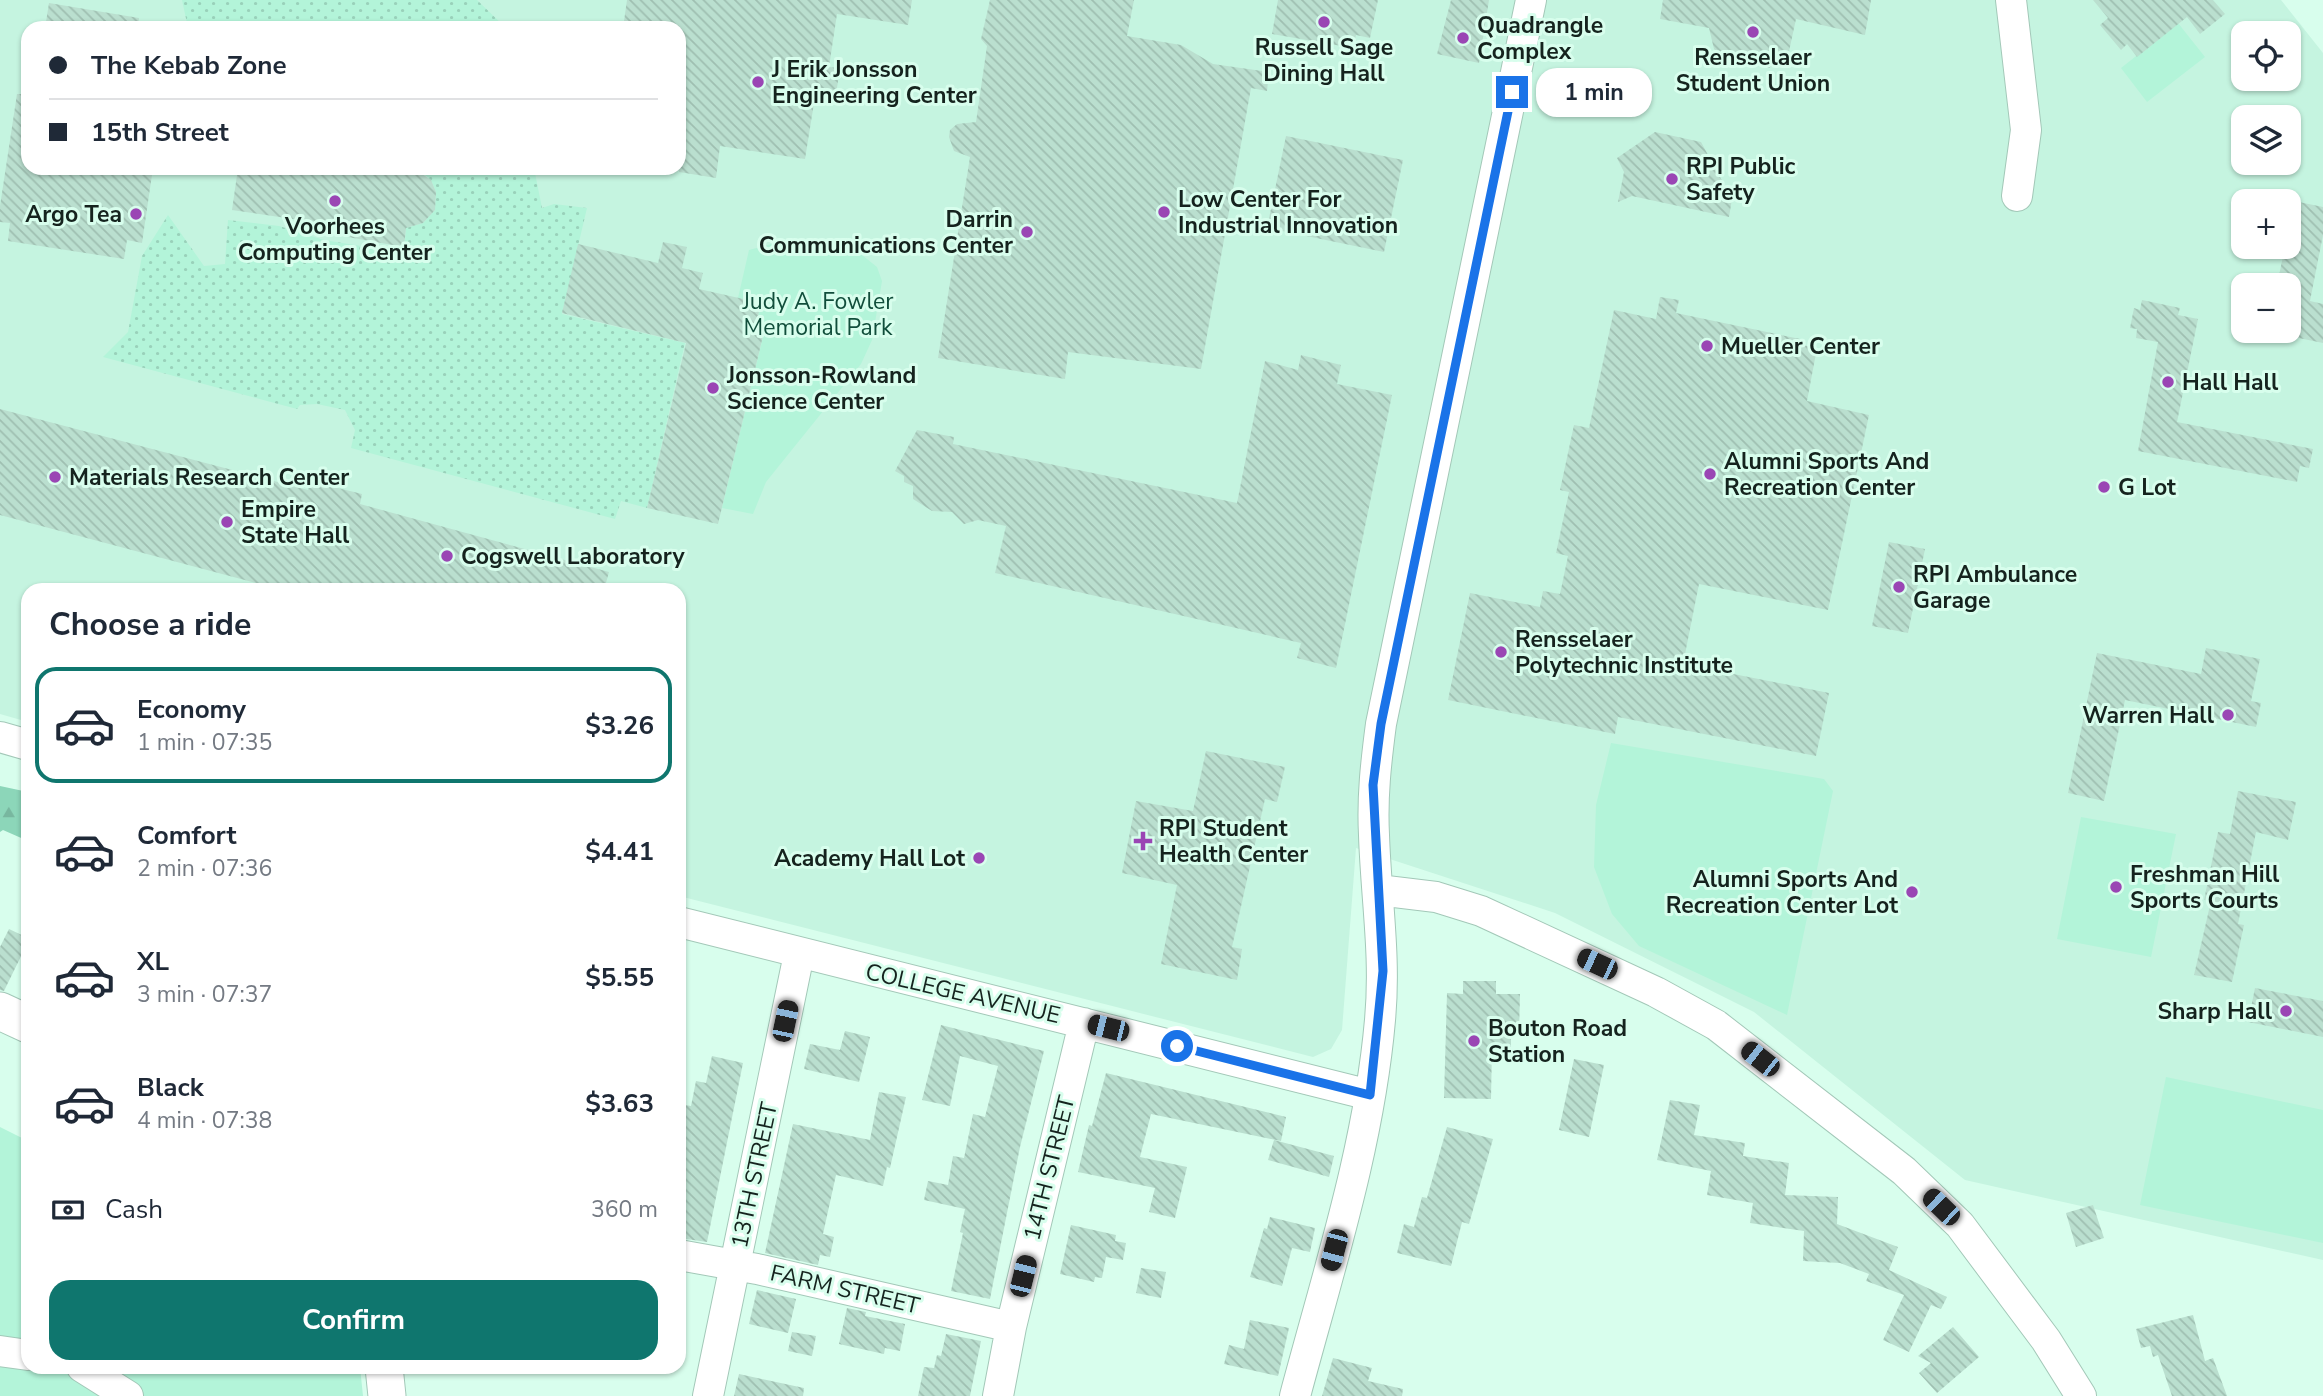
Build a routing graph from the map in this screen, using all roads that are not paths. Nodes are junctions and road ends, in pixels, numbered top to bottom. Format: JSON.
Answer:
{"nodes":[{"id":1,"x":1531,"y":0,"type":"edge"},
{"id":2,"x":2011,"y":0,"type":"edge"},
{"id":3,"x":2017,"y":196,"type":"dead end"},
{"id":4,"x":0,"y":737,"type":"edge"},
{"id":5,"x":21,"y":743,"type":"edge"},
{"id":6,"x":1378,"y":890,"type":"junction"},
{"id":7,"x":686,"y":924,"type":"edge"},
{"id":8,"x":799,"y":954,"type":"junction"},
{"id":9,"x":0,"y":1011,"type":"edge"},
{"id":10,"x":21,"y":1021,"type":"edge"},
{"id":11,"x":1084,"y":1023,"type":"junction"},
{"id":12,"x":1370,"y":1095,"type":"junction"},
{"id":13,"x":686,"y":1256,"type":"edge"},
{"id":14,"x":735,"y":1264,"type":"junction"},
{"id":15,"x":1011,"y":1327,"type":"junction"},
{"id":16,"x":0,"y":1351,"type":"edge"},
{"id":17,"x":21,"y":1354,"type":"edge"},
{"id":18,"x":93,"y":1374,"type":"edge"},
{"id":19,"x":385,"y":1374,"type":"edge"},
{"id":20,"x":128,"y":1396,"type":"edge"},
{"id":21,"x":387,"y":1396,"type":"edge"},
{"id":22,"x":708,"y":1396,"type":"edge"},
{"id":23,"x":998,"y":1396,"type":"edge"},
{"id":24,"x":1295,"y":1396,"type":"edge"},
{"id":25,"x":2081,"y":1396,"type":"edge"}],
"edges":[{"from":1,"to":6,"type":"street"},
{"from":2,"to":3,"type":"street"},
{"from":4,"to":5,"type":"street"},
{"from":6,"to":12,"type":"street"},
{"from":6,"to":25,"type":"street"},
{"from":7,"to":8,"type":"street","name":"COLLEGE AVENUE"},
{"from":8,"to":11,"type":"street","name":"COLLEGE AVENUE"},
{"from":8,"to":14,"type":"street","name":"13TH STREET"},
{"from":9,"to":10,"type":"main road"},
{"from":11,"to":12,"type":"street","name":"COLLEGE AVENUE"},
{"from":11,"to":15,"type":"street","name":"14TH STREET"},
{"from":12,"to":24,"type":"street"},
{"from":13,"to":14,"type":"street","name":"FARM STREET"},
{"from":14,"to":15,"type":"street","name":"FARM STREET"},
{"from":14,"to":22,"type":"street","name":"13TH STREET"},
{"from":15,"to":23,"type":"street","name":"14TH STREET"},
{"from":16,"to":17,"type":"street"},
{"from":18,"to":20,"type":"street"},
{"from":19,"to":21,"type":"main road"}]}
